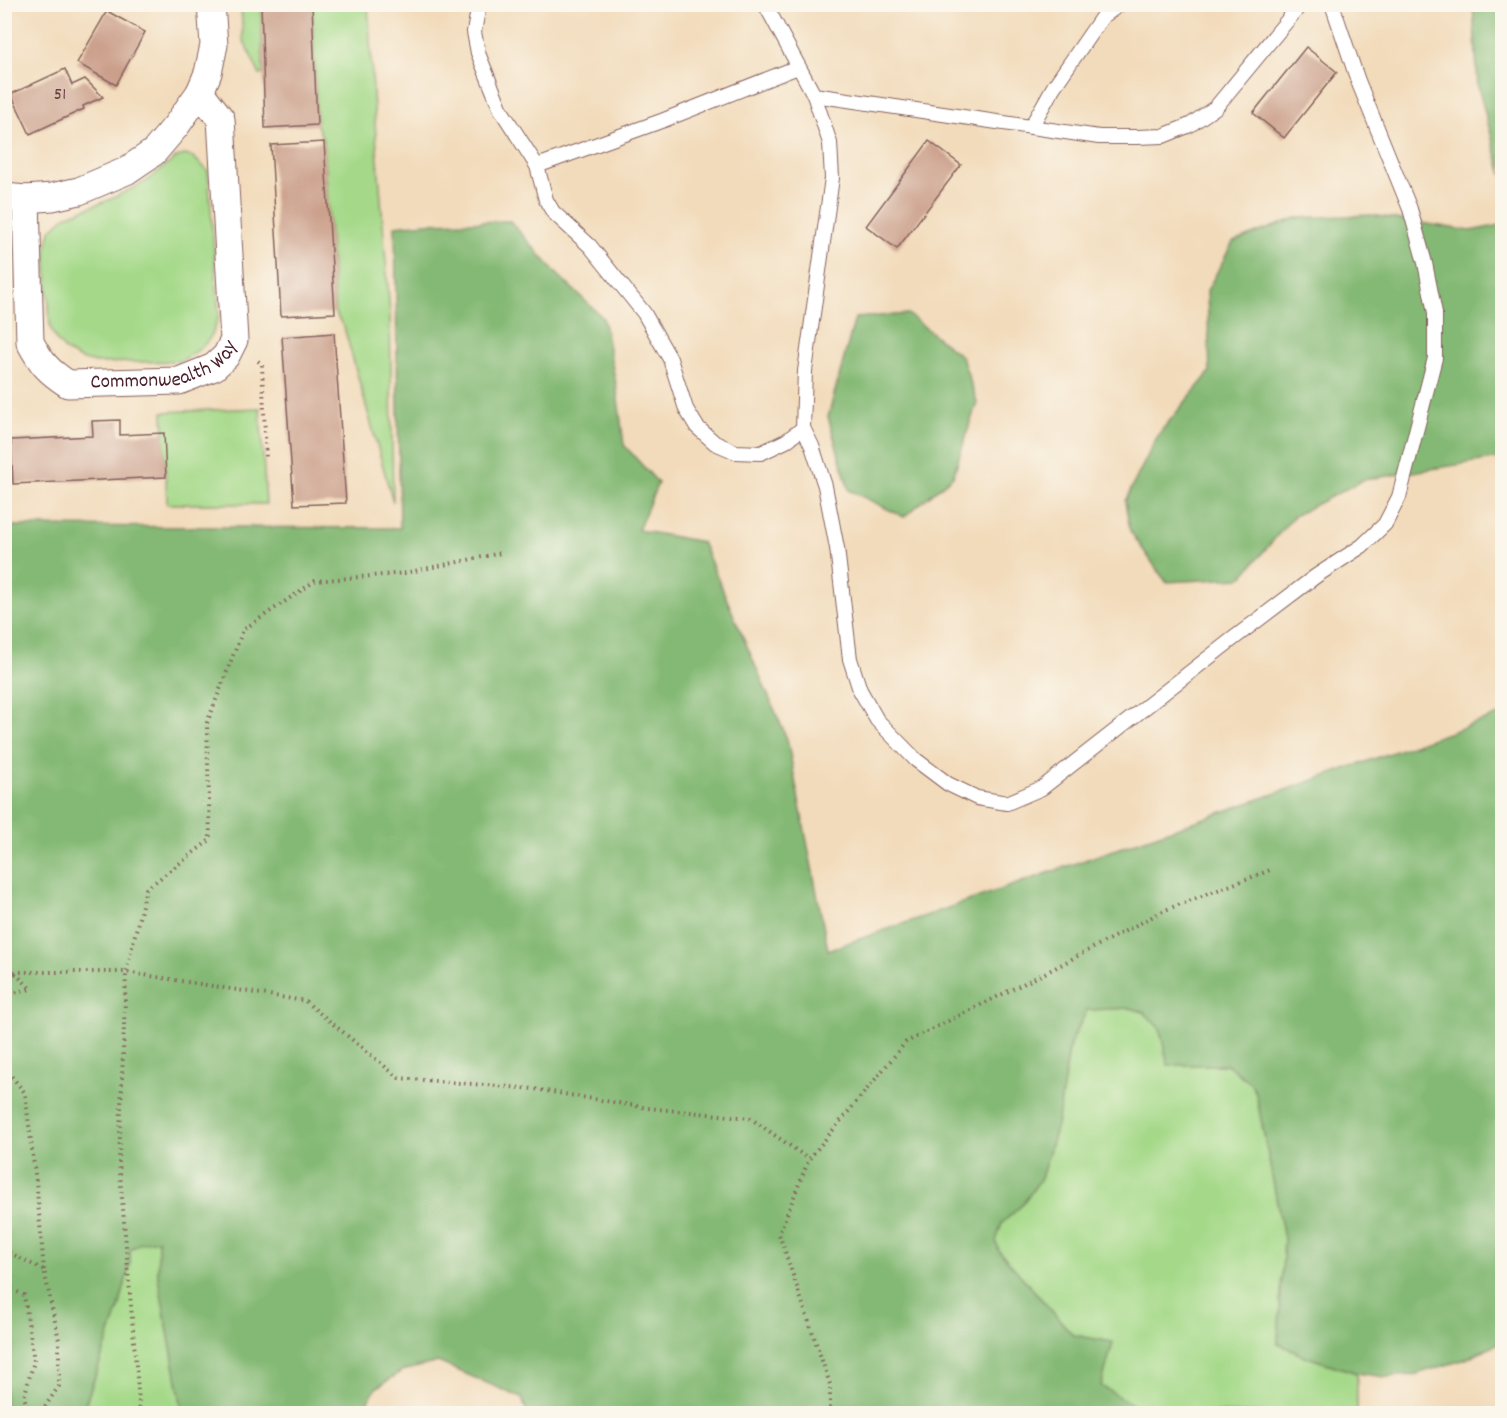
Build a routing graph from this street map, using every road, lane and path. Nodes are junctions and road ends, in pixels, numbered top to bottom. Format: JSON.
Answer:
{"nodes":[{"id":1,"x":211,"y":4,"type":"edge"},
{"id":2,"x":482,"y":4,"type":"edge"},
{"id":3,"x":765,"y":4,"type":"edge"},
{"id":4,"x":1120,"y":4,"type":"edge"},
{"id":5,"x":1301,"y":4,"type":"edge"},
{"id":6,"x":1332,"y":4,"type":"edge"},
{"id":7,"x":798,"y":67,"type":"junction"},
{"id":8,"x":200,"y":92,"type":"junction"},
{"id":9,"x":814,"y":95,"type":"junction"},
{"id":10,"x":1030,"y":127,"type":"junction"},
{"id":11,"x":537,"y":166,"type":"junction"},
{"id":12,"x":15,"y":198,"type":"edge"},
{"id":13,"x":234,"y":340,"type":"junction"},
{"id":14,"x":803,"y":428,"type":"junction"},
{"id":15,"x":266,"y":459,"type":"dead end"},
{"id":16,"x":501,"y":553,"type":"dead end"},
{"id":17,"x":1274,"y":869,"type":"dead end"},
{"id":18,"x":4,"y":972,"type":"edge"},
{"id":19,"x":14,"y":972,"type":"junction"},
{"id":20,"x":126,"y":972,"type":"junction"},
{"id":21,"x":4,"y":995,"type":"edge"},
{"id":22,"x":4,"y":1067,"type":"edge"},
{"id":23,"x":809,"y":1159,"type":"junction"},
{"id":24,"x":4,"y":1250,"type":"edge"},
{"id":25,"x":44,"y":1270,"type":"junction"},
{"id":26,"x":4,"y":1306,"type":"edge"},
{"id":27,"x":30,"y":1413,"type":"edge"},
{"id":28,"x":40,"y":1413,"type":"edge"},
{"id":29,"x":140,"y":1413,"type":"edge"},
{"id":30,"x":830,"y":1413,"type":"edge"}],
"edges":[{"from":1,"to":8,"type":"street","name":"Commonwealth Way"},
{"from":2,"to":11,"type":"lane"},
{"from":3,"to":7,"type":"lane"},
{"from":4,"to":10,"type":"lane"},
{"from":5,"to":10,"type":"lane"},
{"from":6,"to":14,"type":"lane"},
{"from":7,"to":9,"type":"lane"},
{"from":7,"to":11,"type":"lane"},
{"from":8,"to":12,"type":"street","name":"Commonwealth Way"},
{"from":8,"to":13,"type":"street","name":"Commonwealth Way"},
{"from":9,"to":10,"type":"lane"},
{"from":9,"to":14,"type":"lane"},
{"from":11,"to":14,"type":"lane"},
{"from":12,"to":13,"type":"street","name":"Commonwealth Way"},
{"from":13,"to":15,"type":"path"},
{"from":16,"to":20,"type":"path"},
{"from":17,"to":23,"type":"path"},
{"from":18,"to":19,"type":"path"},
{"from":19,"to":20,"type":"path"},
{"from":19,"to":21,"type":"path"},
{"from":20,"to":23,"type":"path"},
{"from":20,"to":29,"type":"path"},
{"from":22,"to":25,"type":"path"},
{"from":23,"to":30,"type":"path"},
{"from":24,"to":25,"type":"path"},
{"from":25,"to":28,"type":"path"},
{"from":26,"to":27,"type":"path"}]}
